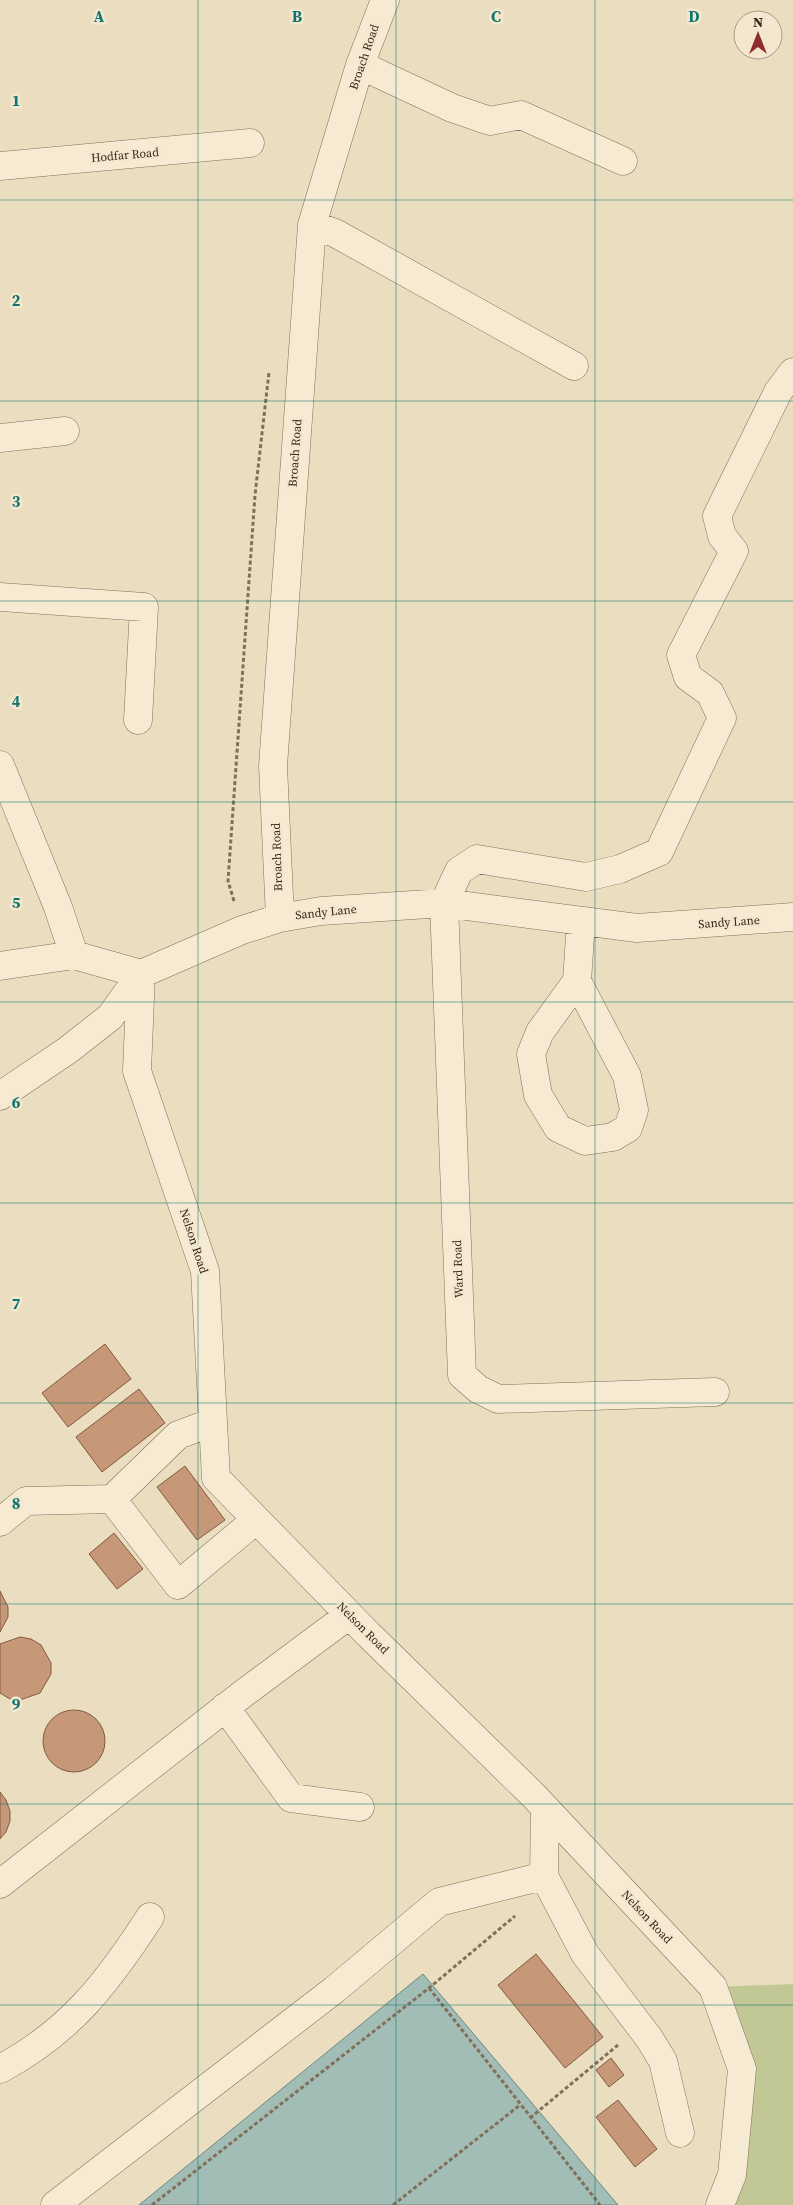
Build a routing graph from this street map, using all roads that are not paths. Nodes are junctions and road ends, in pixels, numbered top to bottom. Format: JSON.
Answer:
{"nodes":[{"id":1,"x":385,"y":0,"type":"edge"},
{"id":2,"x":360,"y":65,"type":"junction"},
{"id":3,"x":250,"y":144,"type":"dead end"},
{"id":4,"x":623,"y":161,"type":"dead end"},
{"id":5,"x":0,"y":166,"type":"edge"},
{"id":6,"x":312,"y":225,"type":"junction"},
{"id":7,"x":574,"y":366,"type":"dead end"},
{"id":8,"x":793,"y":372,"type":"edge"},
{"id":9,"x":66,"y":431,"type":"dead end"},
{"id":10,"x":0,"y":438,"type":"edge"},
{"id":11,"x":0,"y":597,"type":"edge"},
{"id":12,"x":138,"y":720,"type":"dead end"},
{"id":13,"x":0,"y":765,"type":"edge"},
{"id":14,"x":444,"y":903,"type":"junction"},
{"id":15,"x":280,"y":918,"type":"junction"},
{"id":16,"x":793,"y":918,"type":"edge"},
{"id":17,"x":581,"y":921,"type":"junction"},
{"id":18,"x":74,"y":956,"type":"junction"},
{"id":19,"x":0,"y":966,"type":"edge"},
{"id":20,"x":141,"y":974,"type":"junction"},
{"id":21,"x":577,"y":981,"type":"junction"},
{"id":22,"x":0,"y":1096,"type":"edge"},
{"id":23,"x":715,"y":1392,"type":"dead end"},
{"id":24,"x":213,"y":1422,"type":"junction"},
{"id":25,"x":112,"y":1499,"type":"junction"},
{"id":26,"x":256,"y":1520,"type":"junction"},
{"id":27,"x":0,"y":1522,"type":"edge"},
{"id":28,"x":349,"y":1615,"type":"junction"},
{"id":29,"x":225,"y":1707,"type":"junction"},
{"id":30,"x":360,"y":1807,"type":"dead end"},
{"id":31,"x":545,"y":1808,"type":"junction"},
{"id":32,"x":547,"y":1882,"type":"junction"},
{"id":33,"x":0,"y":1884,"type":"edge"},
{"id":34,"x":150,"y":1916,"type":"dead end"},
{"id":35,"x":0,"y":2069,"type":"edge"},
{"id":36,"x":680,"y":2132,"type":"dead end"},
{"id":37,"x":55,"y":2205,"type":"edge"},
{"id":38,"x":720,"y":2205,"type":"edge"}],
"edges":[{"from":1,"to":2,"type":"street","name":"Broach Road"},
{"from":2,"to":4,"type":"street"},
{"from":2,"to":6,"type":"street","name":"Broach Road"},
{"from":3,"to":5,"type":"street","name":"Hodfar Road"},
{"from":6,"to":7,"type":"street"},
{"from":6,"to":15,"type":"street","name":"Broach Road"},
{"from":8,"to":14,"type":"street"},
{"from":9,"to":10,"type":"street"},
{"from":11,"to":12,"type":"street"},
{"from":13,"to":18,"type":"street"},
{"from":14,"to":15,"type":"street","name":"Sandy Lane"},
{"from":14,"to":17,"type":"street","name":"Sandy Lane"},
{"from":14,"to":23,"type":"street","name":"Ward Road"},
{"from":15,"to":20,"type":"street","name":"Sandy Lane"},
{"from":16,"to":17,"type":"street","name":"Sandy Lane"},
{"from":17,"to":21,"type":"street"},
{"from":18,"to":19,"type":"street"},
{"from":18,"to":20,"type":"street"},
{"from":20,"to":22,"type":"street"},
{"from":20,"to":24,"type":"street","name":"Nelson Road"},
{"from":21,"to":21,"type":"street"},
{"from":24,"to":25,"type":"street"},
{"from":24,"to":26,"type":"street","name":"Nelson Road"},
{"from":25,"to":26,"type":"street"},
{"from":25,"to":27,"type":"street"},
{"from":26,"to":28,"type":"street","name":"Nelson Road"},
{"from":28,"to":29,"type":"street"},
{"from":28,"to":31,"type":"street","name":"Nelson Road"},
{"from":29,"to":30,"type":"street"},
{"from":29,"to":33,"type":"street"},
{"from":31,"to":32,"type":"street"},
{"from":31,"to":38,"type":"street","name":"Nelson Road"},
{"from":32,"to":36,"type":"street"},
{"from":32,"to":37,"type":"street"},
{"from":34,"to":35,"type":"street"}]}
